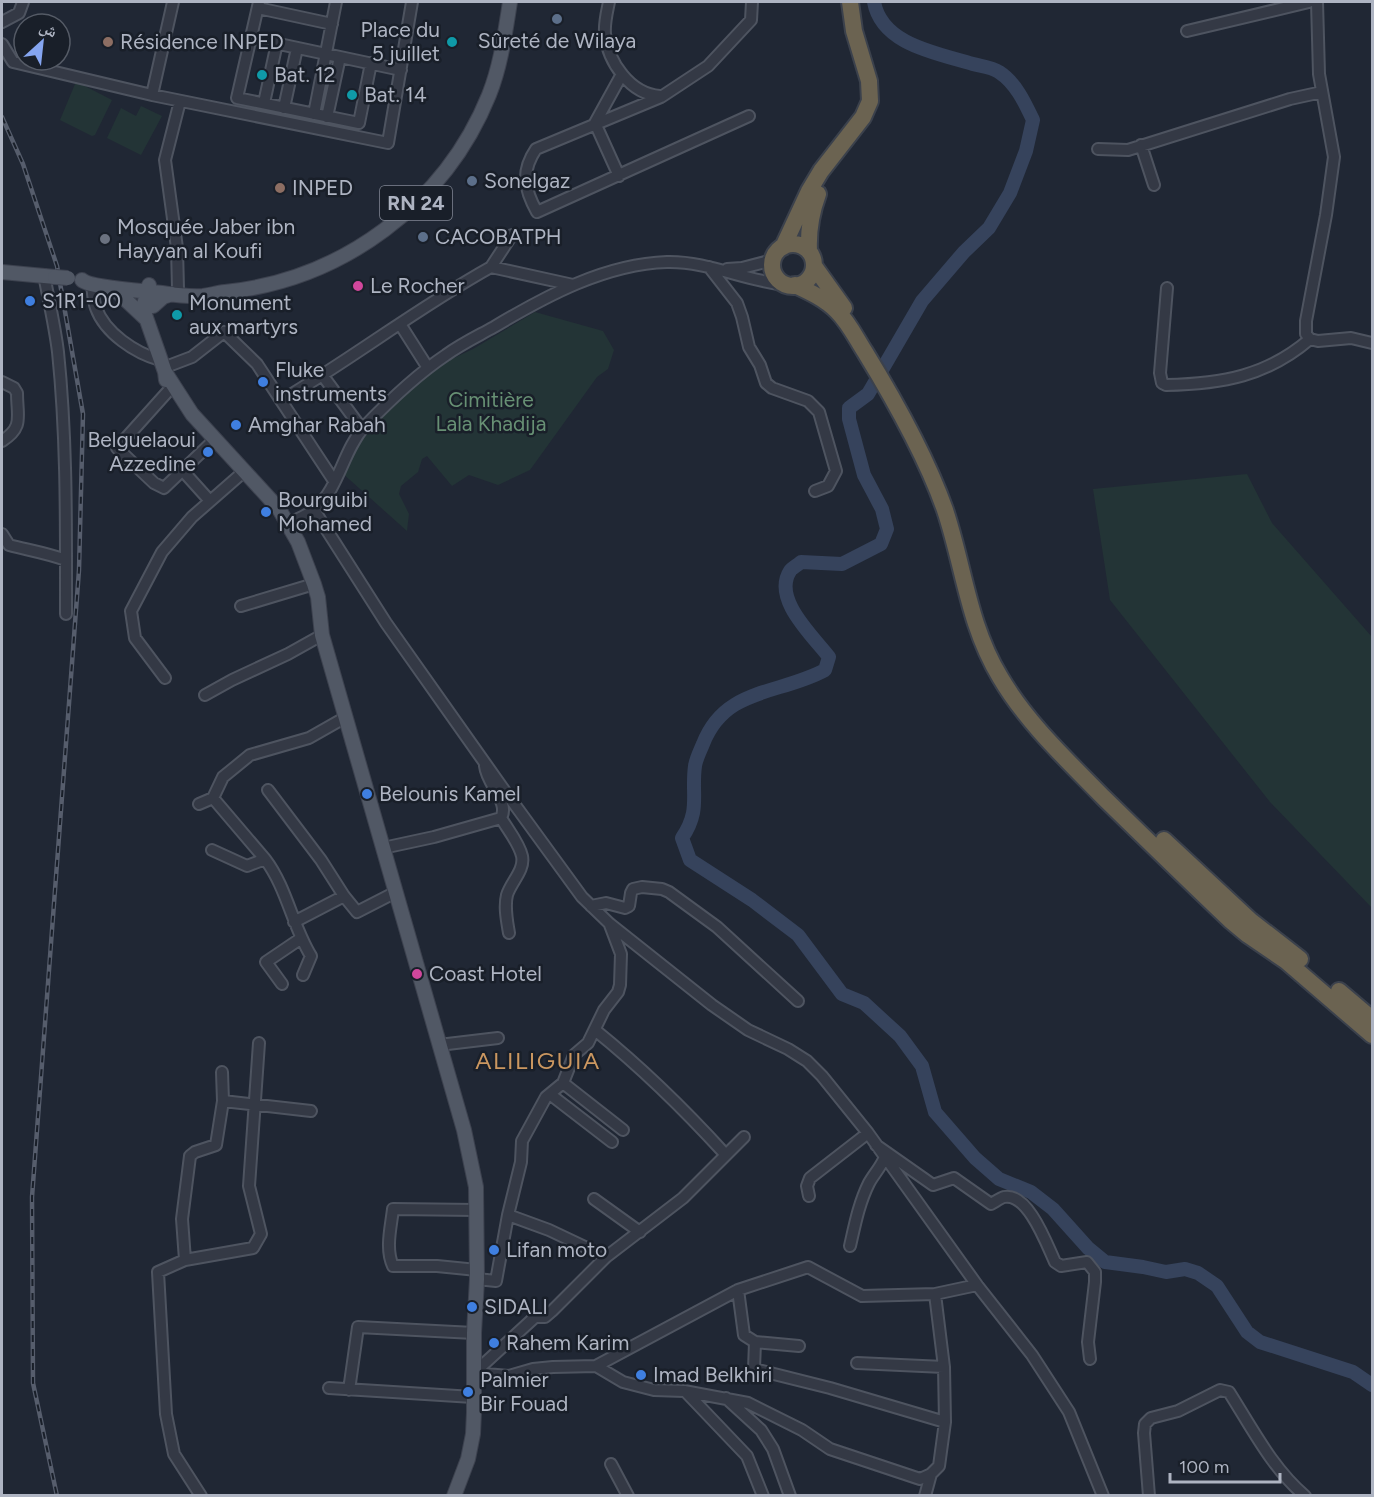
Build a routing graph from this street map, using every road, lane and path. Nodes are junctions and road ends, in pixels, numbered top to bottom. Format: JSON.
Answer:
{"nodes":[{"id":1,"x":23,"y":2,"type":"edge"},
{"id":2,"x":173,"y":2,"type":"edge"},
{"id":3,"x":336,"y":2,"type":"edge"},
{"id":4,"x":412,"y":2,"type":"edge"},
{"id":5,"x":510,"y":2,"type":"edge"},
{"id":6,"x":609,"y":2,"type":"edge"},
{"id":7,"x":752,"y":2,"type":"edge"},
{"id":8,"x":850,"y":2,"type":"edge"},
{"id":9,"x":860,"y":2,"type":"edge"},
{"id":10,"x":1309,"y":2,"type":"edge"},
{"id":11,"x":1317,"y":2,"type":"edge"},
{"id":12,"x":259,"y":5,"type":"edge"},
{"id":13,"x":2,"y":22,"type":"edge"},
{"id":14,"x":332,"y":24,"type":"junction"},
{"id":15,"x":1187,"y":31,"type":"dead end"},
{"id":16,"x":251,"y":38,"type":"junction"},
{"id":17,"x":277,"y":43,"type":"junction"},
{"id":18,"x":2,"y":44,"type":"edge"},
{"id":19,"x":297,"y":48,"type":"junction"},
{"id":20,"x":326,"y":54,"type":"junction"},
{"id":21,"x":340,"y":57,"type":"junction"},
{"id":22,"x":371,"y":63,"type":"junction"},
{"id":23,"x":401,"y":70,"type":"junction"},
{"id":24,"x":622,"y":74,"type":"junction"},
{"id":25,"x":1322,"y":92,"type":"junction"},
{"id":26,"x":152,"y":95,"type":"junction"},
{"id":27,"x":661,"y":97,"type":"junction"},
{"id":28,"x":180,"y":101,"type":"junction"},
{"id":29,"x":264,"y":103,"type":"junction"},
{"id":30,"x":284,"y":108,"type":"junction"},
{"id":31,"x":314,"y":114,"type":"junction"},
{"id":32,"x":749,"y":116,"type":"dead end"},
{"id":33,"x":327,"y":117,"type":"junction"},
{"id":34,"x":595,"y":123,"type":"junction"},
{"id":35,"x":1141,"y":145,"type":"junction"},
{"id":36,"x":1098,"y":149,"type":"dead end"},
{"id":37,"x":619,"y":176,"type":"junction"},
{"id":38,"x":1154,"y":184,"type":"dead end"},
{"id":39,"x":512,"y":235,"type":"dead end"},
{"id":40,"x":778,"y":253,"type":"junction"},
{"id":41,"x":811,"y":258,"type":"junction"},
{"id":42,"x":491,"y":267,"type":"junction"},
{"id":43,"x":709,"y":267,"type":"junction"},
{"id":44,"x":721,"y":269,"type":"junction"},
{"id":45,"x":2,"y":272,"type":"edge"},
{"id":46,"x":68,"y":279,"type":"junction"},
{"id":47,"x":573,"y":285,"type":"junction"},
{"id":48,"x":791,"y":285,"type":"junction"},
{"id":49,"x":111,"y":287,"type":"junction"},
{"id":50,"x":1167,"y":288,"type":"dead end"},
{"id":51,"x":148,"y":289,"type":"junction"},
{"id":52,"x":175,"y":291,"type":"junction"},
{"id":53,"x":149,"y":317,"type":"junction"},
{"id":54,"x":400,"y":324,"type":"junction"},
{"id":55,"x":1310,"y":339,"type":"junction"},
{"id":56,"x":1372,"y":343,"type":"edge"},
{"id":57,"x":877,"y":365,"type":"junction"},
{"id":58,"x":163,"y":367,"type":"junction"},
{"id":59,"x":428,"y":368,"type":"junction"},
{"id":60,"x":323,"y":376,"type":"junction"},
{"id":61,"x":2,"y":382,"type":"edge"},
{"id":62,"x":888,"y":384,"type":"junction"},
{"id":63,"x":170,"y":389,"type":"junction"},
{"id":64,"x":282,"y":400,"type":"junction"},
{"id":65,"x":362,"y":429,"type":"junction"},
{"id":66,"x":2,"y":441,"type":"edge"},
{"id":67,"x":211,"y":443,"type":"junction"},
{"id":68,"x":183,"y":471,"type":"junction"},
{"id":69,"x":240,"y":475,"type":"junction"},
{"id":70,"x":334,"y":481,"type":"junction"},
{"id":71,"x":815,"y":491,"type":"dead end"},
{"id":72,"x":210,"y":501,"type":"junction"},
{"id":73,"x":314,"y":510,"type":"junction"},
{"id":74,"x":284,"y":520,"type":"junction"},
{"id":75,"x":2,"y":534,"type":"edge"},
{"id":76,"x":66,"y":560,"type":"junction"},
{"id":77,"x":314,"y":584,"type":"junction"},
{"id":78,"x":241,"y":606,"type":"dead end"},
{"id":79,"x":66,"y":614,"type":"dead end"},
{"id":80,"x":322,"y":635,"type":"junction"},
{"id":81,"x":165,"y":678,"type":"dead end"},
{"id":82,"x":205,"y":695,"type":"dead end"},
{"id":83,"x":346,"y":717,"type":"junction"},
{"id":84,"x":485,"y":762,"type":"junction"},
{"id":85,"x":268,"y":790,"type":"dead end"},
{"id":86,"x":213,"y":798,"type":"junction"},
{"id":87,"x":199,"y":804,"type":"dead end"},
{"id":88,"x":501,"y":818,"type":"junction"},
{"id":89,"x":383,"y":848,"type":"junction"},
{"id":90,"x":212,"y":849,"type":"dead end"},
{"id":91,"x":266,"y":859,"type":"junction"},
{"id":92,"x":396,"y":892,"type":"junction"},
{"id":93,"x":344,"y":896,"type":"junction"},
{"id":94,"x":591,"y":906,"type":"junction"},
{"id":95,"x":294,"y":922,"type":"junction"},
{"id":96,"x":610,"y":924,"type":"junction"},
{"id":97,"x":509,"y":933,"type":"dead end"},
{"id":98,"x":300,"y":939,"type":"junction"},
{"id":99,"x":303,"y":975,"type":"dead end"},
{"id":100,"x":282,"y":984,"type":"dead end"},
{"id":101,"x":798,"y":1000,"type":"dead end"},
{"id":102,"x":1372,"y":1019,"type":"edge"},
{"id":103,"x":595,"y":1030,"type":"junction"},
{"id":104,"x":1372,"y":1035,"type":"edge"},
{"id":105,"x":498,"y":1038,"type":"dead end"},
{"id":106,"x":259,"y":1043,"type":"dead end"},
{"id":107,"x":439,"y":1045,"type":"junction"},
{"id":108,"x":222,"y":1072,"type":"dead end"},
{"id":109,"x":563,"y":1083,"type":"junction"},
{"id":110,"x":551,"y":1095,"type":"junction"},
{"id":111,"x":223,"y":1101,"type":"junction"},
{"id":112,"x":255,"y":1106,"type":"junction"},
{"id":113,"x":311,"y":1111,"type":"dead end"},
{"id":114,"x":623,"y":1130,"type":"dead end"},
{"id":115,"x":868,"y":1133,"type":"junction"},
{"id":116,"x":744,"y":1137,"type":"dead end"},
{"id":117,"x":612,"y":1142,"type":"dead end"},
{"id":118,"x":876,"y":1145,"type":"junction"},
{"id":119,"x":725,"y":1154,"type":"junction"},
{"id":120,"x":884,"y":1159,"type":"junction"},
{"id":121,"x":809,"y":1196,"type":"dead end"},
{"id":122,"x":594,"y":1199,"type":"dead end"},
{"id":123,"x":476,"y":1210,"type":"junction"},
{"id":124,"x":508,"y":1215,"type":"junction"},
{"id":125,"x":640,"y":1232,"type":"junction"},
{"id":126,"x":850,"y":1246,"type":"dead end"},
{"id":127,"x":606,"y":1257,"type":"junction"},
{"id":128,"x":185,"y":1260,"type":"junction"},
{"id":129,"x":477,"y":1275,"type":"junction"},
{"id":130,"x":977,"y":1285,"type":"junction"},
{"id":131,"x":738,"y":1290,"type":"junction"},
{"id":132,"x":935,"y":1294,"type":"junction"},
{"id":133,"x":474,"y":1333,"type":"junction"},
{"id":134,"x":755,"y":1342,"type":"junction"},
{"id":135,"x":799,"y":1346,"type":"dead end"},
{"id":136,"x":1089,"y":1359,"type":"dead end"},
{"id":137,"x":857,"y":1363,"type":"dead end"},
{"id":138,"x":596,"y":1366,"type":"junction"},
{"id":139,"x":944,"y":1367,"type":"junction"},
{"id":140,"x":474,"y":1373,"type":"junction"},
{"id":141,"x":329,"y":1388,"type":"dead end"},
{"id":142,"x":349,"y":1390,"type":"junction"},
{"id":143,"x":684,"y":1391,"type":"junction"},
{"id":144,"x":472,"y":1397,"type":"junction"},
{"id":145,"x":725,"y":1397,"type":"junction"},
{"id":146,"x":945,"y":1422,"type":"junction"},
{"id":147,"x":611,"y":1464,"type":"dead end"},
{"id":148,"x":931,"y":1474,"type":"junction"},
{"id":149,"x":201,"y":1496,"type":"edge"},
{"id":150,"x":454,"y":1496,"type":"edge"},
{"id":151,"x":628,"y":1496,"type":"edge"},
{"id":152,"x":763,"y":1496,"type":"edge"},
{"id":153,"x":790,"y":1496,"type":"edge"},
{"id":154,"x":924,"y":1496,"type":"edge"},
{"id":155,"x":1103,"y":1496,"type":"edge"},
{"id":156,"x":1149,"y":1496,"type":"edge"},
{"id":157,"x":1305,"y":1496,"type":"edge"}],
"edges":[{"from":1,"to":13,"type":"street"},
{"from":2,"to":26,"type":"street"},
{"from":3,"to":14,"type":"street"},
{"from":4,"to":23,"type":"street"},
{"from":5,"to":52,"type":"main road","number":"RN 24"},
{"from":6,"to":24,"type":"street"},
{"from":7,"to":27,"type":"street"},
{"from":8,"to":40,"type":"highway"},
{"from":9,"to":41,"type":"highway"},
{"from":10,"to":15,"type":"street"},
{"from":11,"to":25,"type":"street"},
{"from":12,"to":14,"type":"street"},
{"from":12,"to":16,"type":"street"},
{"from":14,"to":20,"type":"street"},
{"from":16,"to":17,"type":"street"},
{"from":16,"to":29,"type":"street"},
{"from":17,"to":19,"type":"street"},
{"from":17,"to":29,"type":"street"},
{"from":18,"to":26,"type":"street"},
{"from":19,"to":20,"type":"street"},
{"from":19,"to":30,"type":"street"},
{"from":20,"to":21,"type":"street"},
{"from":20,"to":31,"type":"street"},
{"from":21,"to":22,"type":"street"},
{"from":21,"to":33,"type":"street"},
{"from":22,"to":23,"type":"street"},
{"from":22,"to":33,"type":"street"},
{"from":23,"to":28,"type":"street"},
{"from":24,"to":27,"type":"street"},
{"from":24,"to":34,"type":"street"},
{"from":25,"to":35,"type":"street"},
{"from":25,"to":55,"type":"street"},
{"from":26,"to":28,"type":"street"},
{"from":27,"to":34,"type":"street"},
{"from":28,"to":52,"type":"street"},
{"from":29,"to":30,"type":"street"},
{"from":30,"to":31,"type":"street"},
{"from":31,"to":33,"type":"street"},
{"from":32,"to":37,"type":"street"},
{"from":34,"to":37,"type":"street"},
{"from":34,"to":37,"type":"street"},
{"from":35,"to":36,"type":"street"},
{"from":35,"to":38,"type":"street"},
{"from":39,"to":42,"type":"street"},
{"from":40,"to":41,"type":"highway"},
{"from":40,"to":44,"type":"street"},
{"from":40,"to":48,"type":"highway"},
{"from":41,"to":48,"type":"highway"},
{"from":41,"to":57,"type":"highway"},
{"from":42,"to":47,"type":"street"},
{"from":42,"to":54,"type":"street"},
{"from":43,"to":44,"type":"street"},
{"from":43,"to":47,"type":"street"},
{"from":43,"to":71,"type":"street"},
{"from":44,"to":48,"type":"street"},
{"from":45,"to":46,"type":"main road","number":"RN 24"},
{"from":46,"to":49,"type":"main road","number":"RN 24"},
{"from":46,"to":51,"type":"main road","number":"RN 24"},
{"from":46,"to":58,"type":"street"},
{"from":46,"to":76,"type":"street"},
{"from":47,"to":59,"type":"street"},
{"from":48,"to":57,"type":"highway"},
{"from":49,"to":51,"type":"main road","number":"RN 24"},
{"from":49,"to":53,"type":"main road"},
{"from":50,"to":55,"type":"street"},
{"from":51,"to":52,"type":"main road","number":"RN 24"},
{"from":51,"to":53,"type":"main road"},
{"from":52,"to":53,"type":"main road"},
{"from":53,"to":58,"type":"main road"},
{"from":54,"to":59,"type":"street"},
{"from":54,"to":60,"type":"street"},
{"from":55,"to":56,"type":"street"},
{"from":57,"to":62,"type":"highway"},
{"from":58,"to":63,"type":"main road"},
{"from":58,"to":64,"type":"street"},
{"from":58,"to":74,"type":"main road"},
{"from":59,"to":65,"type":"street"},
{"from":60,"to":64,"type":"street"},
{"from":60,"to":65,"type":"street"},
{"from":61,"to":66,"type":"street"},
{"from":62,"to":102,"type":"highway"},
{"from":62,"to":104,"type":"highway"},
{"from":63,"to":67,"type":"main road"},
{"from":63,"to":68,"type":"street"},
{"from":64,"to":70,"type":"street"},
{"from":65,"to":70,"type":"street"},
{"from":67,"to":68,"type":"street"},
{"from":67,"to":69,"type":"main road"},
{"from":68,"to":72,"type":"street"},
{"from":69,"to":72,"type":"street"},
{"from":69,"to":74,"type":"main road"},
{"from":70,"to":73,"type":"street"},
{"from":72,"to":81,"type":"street"},
{"from":73,"to":74,"type":"street"},
{"from":73,"to":84,"type":"street"},
{"from":74,"to":77,"type":"main road"},
{"from":75,"to":76,"type":"street"},
{"from":76,"to":79,"type":"street"},
{"from":77,"to":78,"type":"street"},
{"from":77,"to":80,"type":"main road"},
{"from":80,"to":82,"type":"street"},
{"from":80,"to":83,"type":"main road"},
{"from":83,"to":86,"type":"street"},
{"from":83,"to":89,"type":"main road"},
{"from":84,"to":88,"type":"street"},
{"from":84,"to":94,"type":"street"},
{"from":85,"to":93,"type":"street"},
{"from":86,"to":87,"type":"street"},
{"from":86,"to":91,"type":"street"},
{"from":88,"to":89,"type":"street"},
{"from":88,"to":97,"type":"street"},
{"from":89,"to":92,"type":"main road"},
{"from":90,"to":91,"type":"street"},
{"from":91,"to":95,"type":"street"},
{"from":92,"to":93,"type":"street"},
{"from":92,"to":107,"type":"main road"},
{"from":93,"to":95,"type":"street"},
{"from":94,"to":96,"type":"street"},
{"from":94,"to":101,"type":"street"},
{"from":95,"to":98,"type":"street"},
{"from":96,"to":103,"type":"street"},
{"from":96,"to":115,"type":"street"},
{"from":98,"to":99,"type":"street"},
{"from":98,"to":100,"type":"street"},
{"from":103,"to":109,"type":"street"},
{"from":103,"to":119,"type":"street"},
{"from":105,"to":107,"type":"street"},
{"from":106,"to":112,"type":"street"},
{"from":107,"to":123,"type":"main road"},
{"from":108,"to":111,"type":"street"},
{"from":109,"to":110,"type":"street"},
{"from":109,"to":114,"type":"street"},
{"from":110,"to":117,"type":"street"},
{"from":110,"to":124,"type":"street"},
{"from":111,"to":112,"type":"street"},
{"from":111,"to":128,"type":"street"},
{"from":112,"to":113,"type":"street"},
{"from":112,"to":128,"type":"street"},
{"from":115,"to":118,"type":"street"},
{"from":115,"to":121,"type":"street"},
{"from":116,"to":119,"type":"street"},
{"from":118,"to":120,"type":"street"},
{"from":118,"to":136,"type":"street"},
{"from":119,"to":125,"type":"street"},
{"from":120,"to":126,"type":"street"},
{"from":120,"to":130,"type":"street"},
{"from":122,"to":125,"type":"street"},
{"from":123,"to":129,"type":"main road"},
{"from":123,"to":129,"type":"street"},
{"from":124,"to":127,"type":"street"},
{"from":124,"to":129,"type":"street"},
{"from":125,"to":127,"type":"street"},
{"from":127,"to":140,"type":"street"},
{"from":128,"to":149,"type":"street"},
{"from":129,"to":133,"type":"main road"},
{"from":130,"to":132,"type":"street"},
{"from":130,"to":155,"type":"street"},
{"from":131,"to":132,"type":"street"},
{"from":131,"to":134,"type":"street"},
{"from":131,"to":138,"type":"street"},
{"from":132,"to":139,"type":"street"},
{"from":133,"to":140,"type":"main road"},
{"from":133,"to":142,"type":"street"},
{"from":134,"to":135,"type":"street"},
{"from":134,"to":146,"type":"street"},
{"from":137,"to":139,"type":"street"},
{"from":138,"to":140,"type":"street"},
{"from":138,"to":143,"type":"street"},
{"from":139,"to":146,"type":"street"},
{"from":140,"to":144,"type":"main road"},
{"from":141,"to":142,"type":"street"},
{"from":142,"to":144,"type":"street"},
{"from":143,"to":145,"type":"street"},
{"from":143,"to":152,"type":"street"},
{"from":144,"to":150,"type":"main road"},
{"from":145,"to":148,"type":"street"},
{"from":145,"to":153,"type":"street"},
{"from":146,"to":148,"type":"street"},
{"from":147,"to":151,"type":"street"},
{"from":148,"to":154,"type":"street"},
{"from":156,"to":157,"type":"street"}]}
